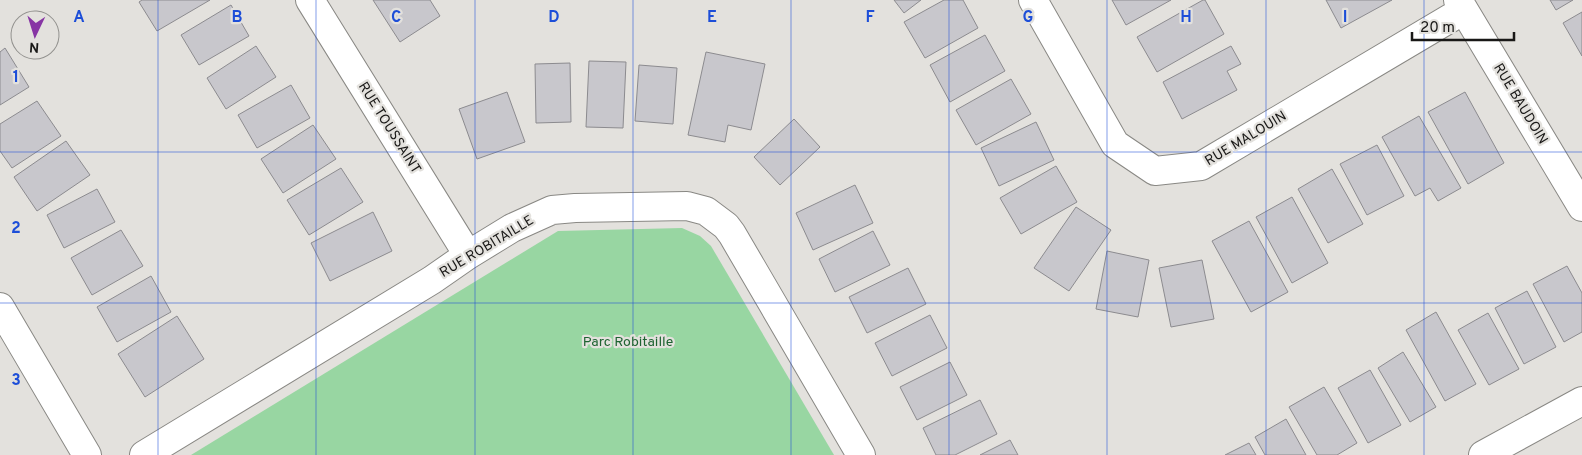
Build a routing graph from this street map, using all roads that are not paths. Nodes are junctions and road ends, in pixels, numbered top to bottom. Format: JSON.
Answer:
{"nodes":[{"id":1,"x":310,"y":0,"type":"edge"},
{"id":2,"x":1033,"y":0,"type":"edge"},
{"id":3,"x":1461,"y":5,"type":"edge"},
{"id":4,"x":1582,"y":207,"type":"edge"},
{"id":5,"x":468,"y":255,"type":"junction"},
{"id":6,"x":0,"y":307,"type":"edge"},
{"id":7,"x":1582,"y":401,"type":"edge"},
{"id":8,"x":87,"y":455,"type":"edge"},
{"id":9,"x":144,"y":455,"type":"edge"},
{"id":10,"x":861,"y":455,"type":"edge"},
{"id":11,"x":1483,"y":455,"type":"edge"}],
"edges":[{"from":1,"to":5,"type":"street","name":"RUE TOUSSAINT"},
{"from":2,"to":3,"type":"street","name":"RUE MALOUIN"},
{"from":3,"to":4,"type":"street","name":"RUE BAUDOIN"},
{"from":5,"to":9,"type":"street","name":"RUE ROBITAILLE"},
{"from":5,"to":10,"type":"street","name":"RUE ROBITAILLE"},
{"from":6,"to":8,"type":"street"},
{"from":7,"to":11,"type":"street"}]}
